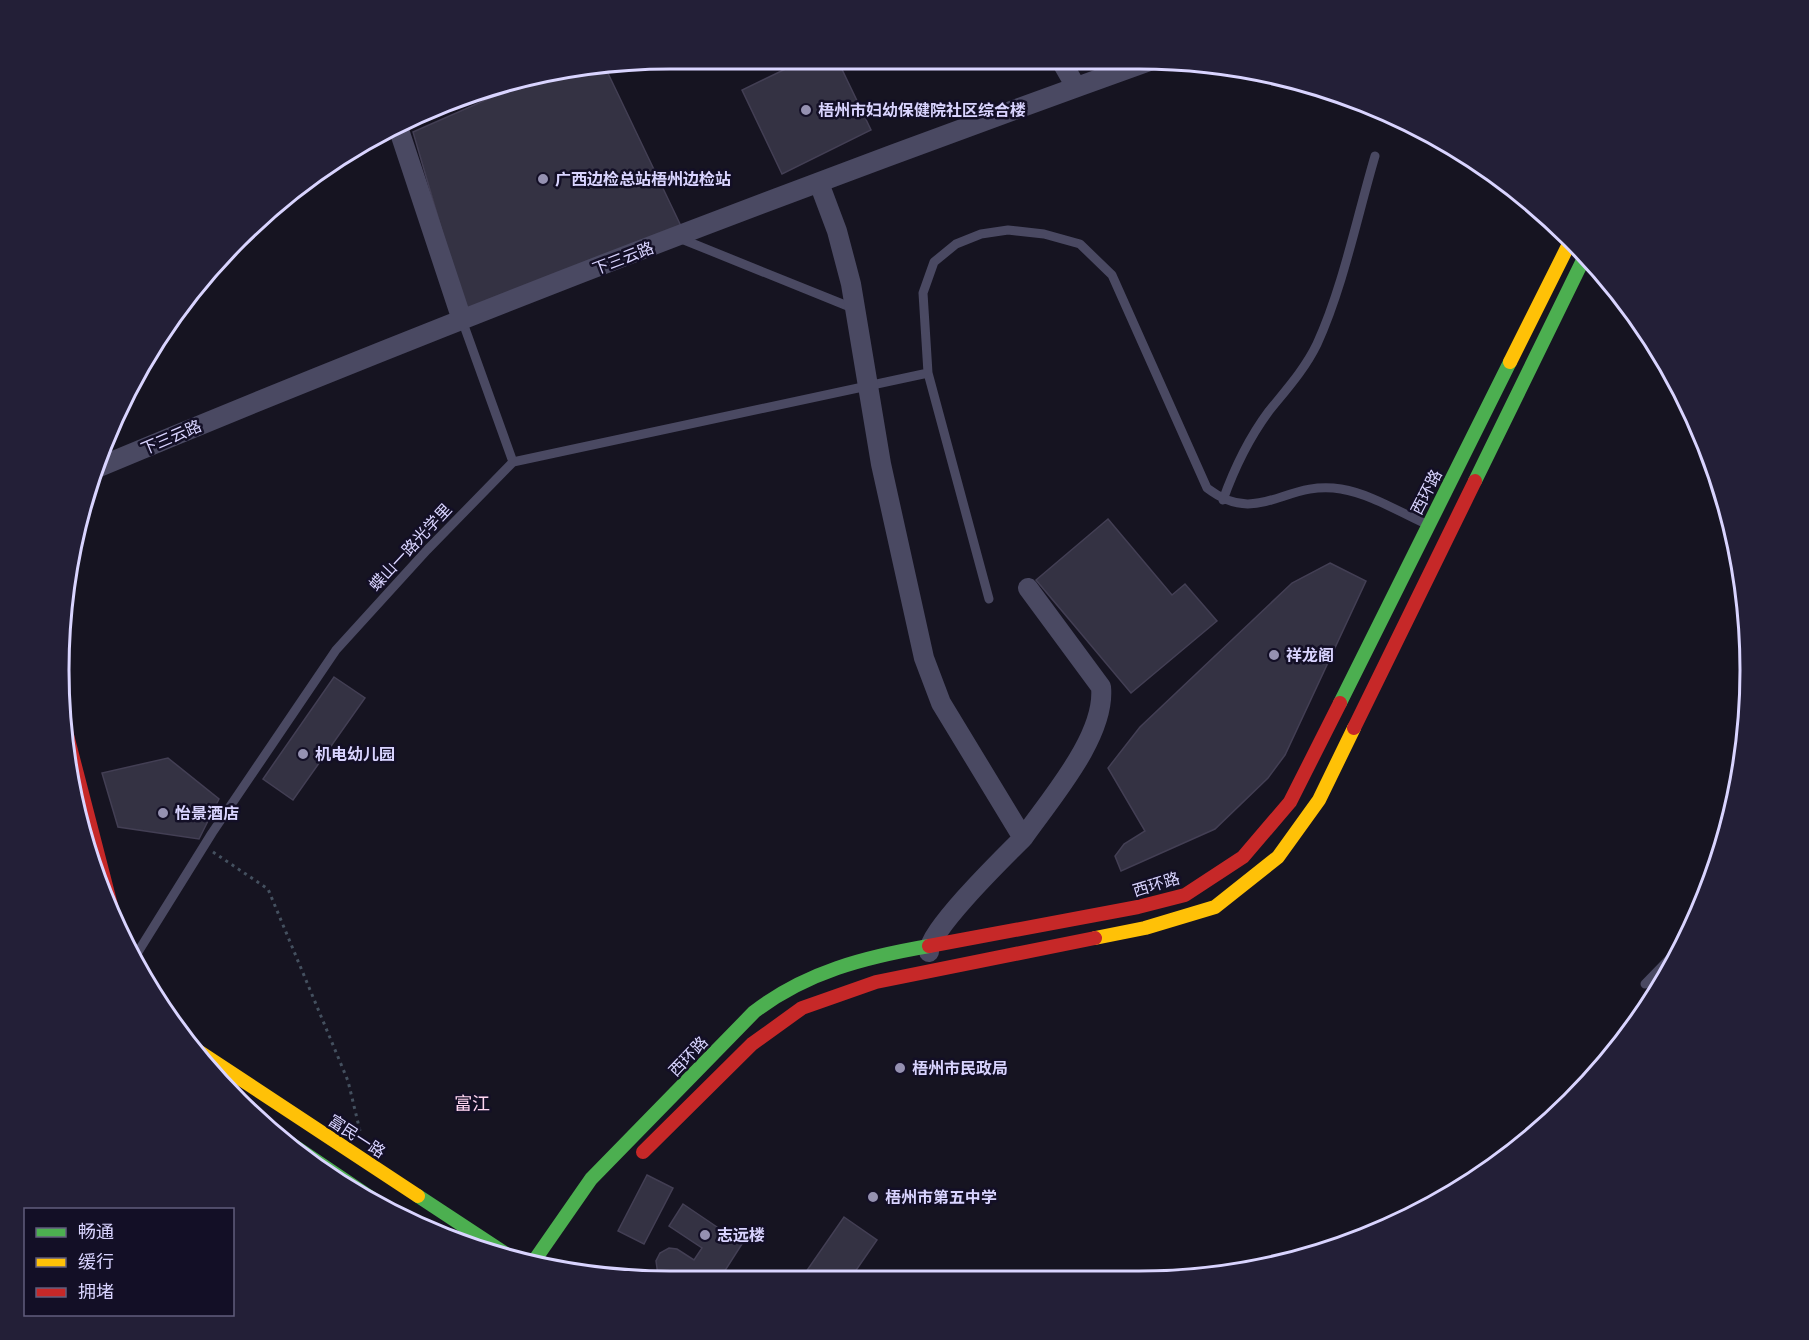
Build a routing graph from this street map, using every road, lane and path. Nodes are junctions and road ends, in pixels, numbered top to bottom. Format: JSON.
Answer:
{"nodes":[{"id":1,"x":1065,"y":69,"type":"edge"},
{"id":2,"x":1127,"y":69,"type":"edge"},
{"id":3,"x":1076,"y":87,"type":"junction"},
{"id":4,"x":400,"y":133,"type":"edge"},
{"id":5,"x":1375,"y":156,"type":"dead end"},
{"id":6,"x":819,"y":183,"type":"junction"},
{"id":7,"x":677,"y":238,"type":"junction"},
{"id":8,"x":1567,"y":248,"type":"edge"},
{"id":9,"x":1581,"y":264,"type":"edge"},
{"id":10,"x":855,"y":309,"type":"junction"},
{"id":11,"x":462,"y":320,"type":"junction"},
{"id":12,"x":928,"y":373,"type":"junction"},
{"id":13,"x":868,"y":386,"type":"junction"},
{"id":14,"x":513,"y":462,"type":"junction"},
{"id":15,"x":106,"y":464,"type":"edge"},
{"id":16,"x":1223,"y":500,"type":"junction"},
{"id":17,"x":1428,"y":525,"type":"junction"},
{"id":18,"x":1028,"y":588,"type":"dead end"},
{"id":19,"x":989,"y":599,"type":"dead end"},
{"id":20,"x":83,"y":798,"type":"edge"},
{"id":21,"x":1023,"y":838,"type":"junction"},
{"id":22,"x":204,"y":846,"type":"junction"},
{"id":23,"x":96,"y":849,"type":"edge"},
{"id":24,"x":928,"y":946,"type":"junction"},
{"id":25,"x":139,"y":950,"type":"edge"},
{"id":26,"x":1659,"y":969,"type":"edge"},
{"id":27,"x":930,"y":970,"type":"junction"},
{"id":28,"x":1645,"y":984,"type":"dead end"},
{"id":29,"x":214,"y":1062,"type":"edge"},
{"id":30,"x":360,"y":1132,"type":"dead end"},
{"id":31,"x":634,"y":1161,"type":"dead end"},
{"id":32,"x":489,"y":1243,"type":"edge"},
{"id":33,"x":538,"y":1256,"type":"edge"}],
"edges":[{"from":1,"to":3,"type":"street"},
{"from":2,"to":3,"type":"street","name":"下三云路"},
{"from":3,"to":6,"type":"street","name":"下三云路"},
{"from":4,"to":11,"type":"street"},
{"from":5,"to":16,"type":"lane"},
{"from":6,"to":7,"type":"street","name":"下三云路"},
{"from":6,"to":10,"type":"street"},
{"from":7,"to":10,"type":"lane"},
{"from":7,"to":11,"type":"street","name":"下三云路"},
{"from":8,"to":17,"type":"main road","name":"西环路"},
{"from":9,"to":27,"type":"main road"},
{"from":10,"to":13,"type":"street"},
{"from":11,"to":14,"type":"lane"},
{"from":11,"to":15,"type":"street","name":"下三云路"},
{"from":12,"to":13,"type":"lane"},
{"from":12,"to":16,"type":"lane"},
{"from":12,"to":19,"type":"lane"},
{"from":13,"to":14,"type":"lane"},
{"from":13,"to":21,"type":"street"},
{"from":14,"to":22,"type":"lane","name":"蝶山一路光学里"},
{"from":16,"to":17,"type":"lane"},
{"from":17,"to":24,"type":"main road","name":"西环路"},
{"from":18,"to":21,"type":"street"},
{"from":20,"to":23,"type":"main road"},
{"from":21,"to":24,"type":"street"},
{"from":22,"to":25,"type":"lane","name":"蝶山一路光学里"},
{"from":22,"to":30,"type":"path"},
{"from":24,"to":27,"type":"street"},
{"from":24,"to":33,"type":"main road","name":"西环路"},
{"from":26,"to":28,"type":"lane"},
{"from":27,"to":31,"type":"main road"},
{"from":29,"to":32,"type":"main road","name":"富民一路"}]}
